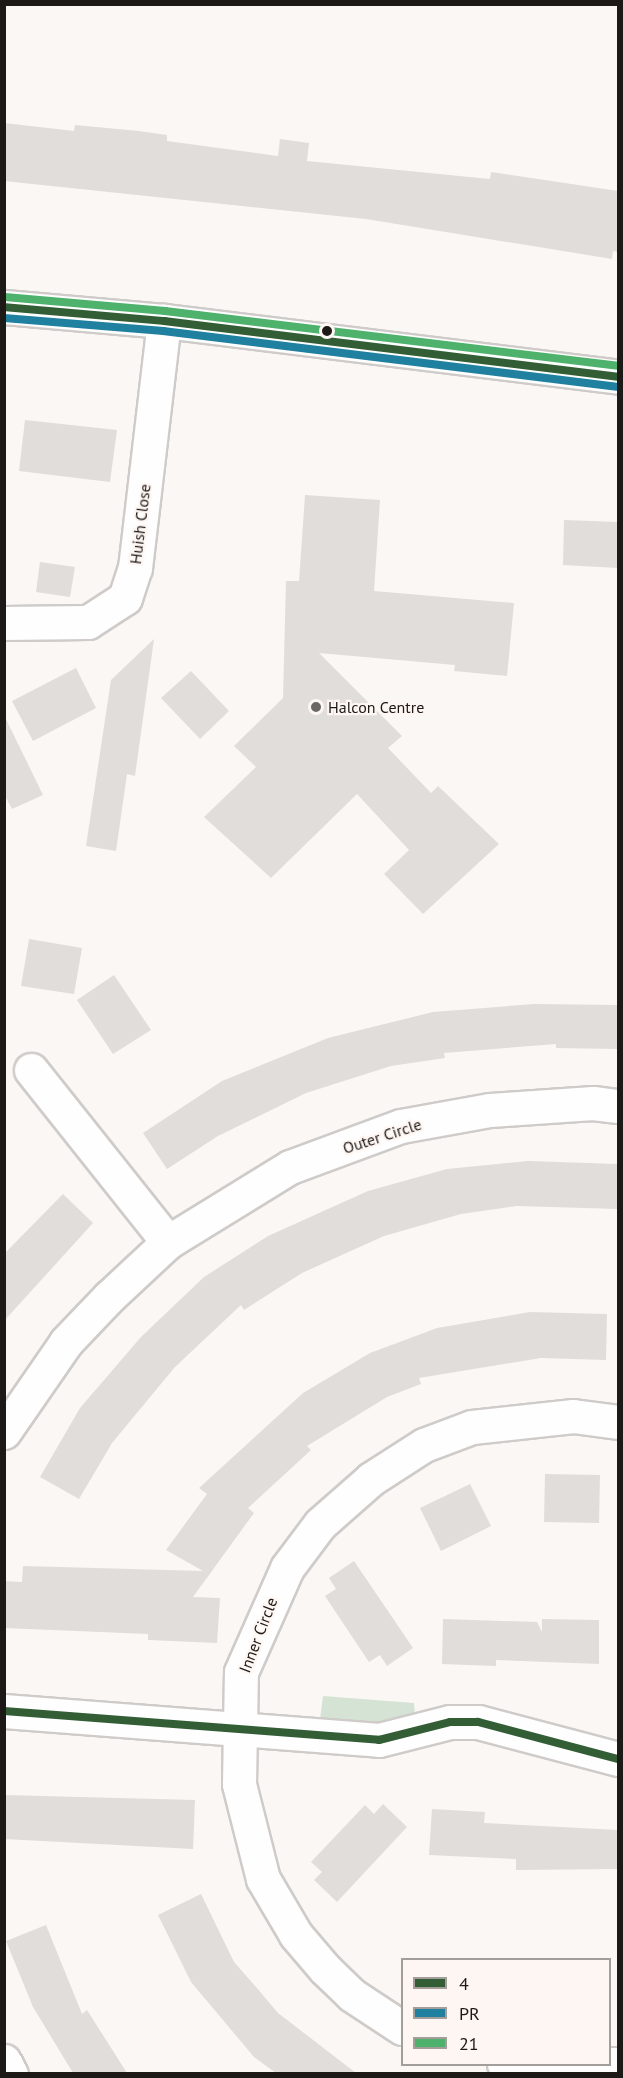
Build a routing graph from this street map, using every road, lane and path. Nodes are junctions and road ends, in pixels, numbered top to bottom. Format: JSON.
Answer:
{"nodes":[{"id":1,"x":4,"y":307,"type":"edge"},
{"id":2,"x":164,"y":321,"type":"junction"},
{"id":3,"x":618,"y":377,"type":"edge"},
{"id":4,"x":4,"y":622,"type":"edge"},
{"id":5,"x":32,"y":1070,"type":"dead end"},
{"id":6,"x":618,"y":1106,"type":"edge"},
{"id":7,"x":168,"y":1242,"type":"junction"},
{"id":8,"x":618,"y":1422,"type":"edge"},
{"id":9,"x":4,"y":1432,"type":"edge"},
{"id":10,"x":4,"y":1711,"type":"edge"},
{"id":11,"x":240,"y":1727,"type":"junction"},
{"id":12,"x":618,"y":1759,"type":"edge"},
{"id":13,"x":401,"y":2027,"type":"edge"},
{"id":14,"x":4,"y":2061,"type":"edge"},
{"id":15,"x":11,"y":2073,"type":"edge"}],
"edges":[{"from":1,"to":2,"type":"street"},
{"from":2,"to":3,"type":"street"},
{"from":2,"to":4,"type":"street","name":"Huish Close"},
{"from":5,"to":7,"type":"street"},
{"from":6,"to":7,"type":"street","name":"Outer Circle"},
{"from":7,"to":9,"type":"street","name":"Outer Circle"},
{"from":8,"to":11,"type":"street","name":"Inner Circle"},
{"from":10,"to":11,"type":"street"},
{"from":11,"to":12,"type":"street"},
{"from":11,"to":13,"type":"street","name":"Inner Circle"},
{"from":14,"to":15,"type":"street"}]}
